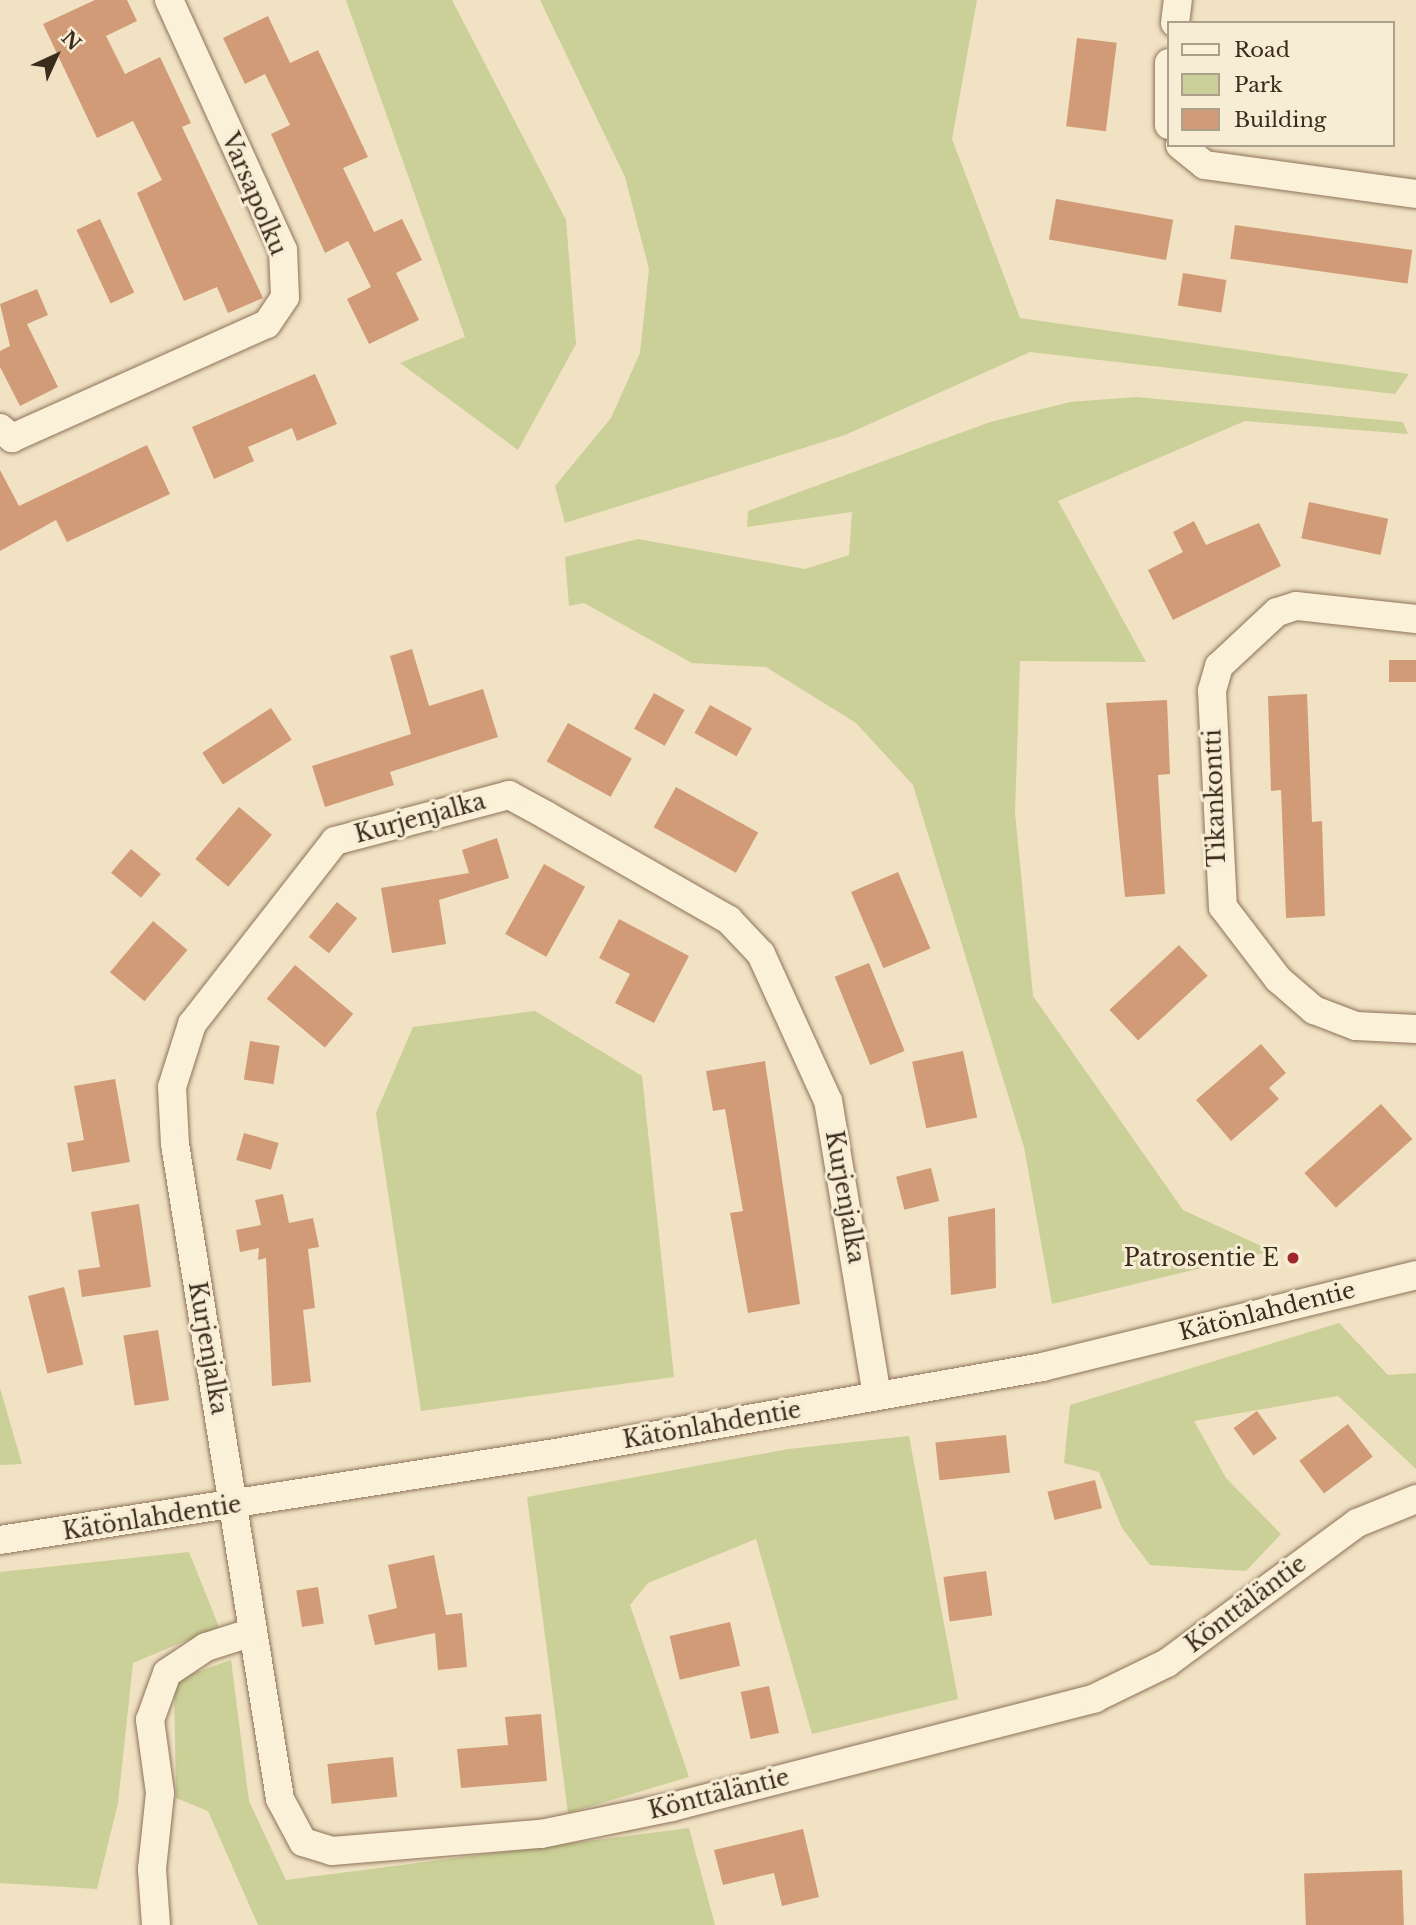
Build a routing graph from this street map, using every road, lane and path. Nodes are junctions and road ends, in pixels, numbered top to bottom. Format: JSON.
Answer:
{"nodes":[{"id":1,"x":169,"y":0,"type":"edge"},
{"id":2,"x":1178,"y":0,"type":"edge"},
{"id":3,"x":1175,"y":21,"type":"edge"},
{"id":4,"x":1183,"y":147,"type":"edge"},
{"id":5,"x":1416,"y":194,"type":"edge"},
{"id":6,"x":6,"y":433,"type":"edge"},
{"id":7,"x":1416,"y":619,"type":"edge"},
{"id":8,"x":1416,"y":1029,"type":"edge"},
{"id":9,"x":1416,"y":1275,"type":"edge"},
{"id":10,"x":877,"y":1396,"type":"junction"},
{"id":11,"x":1416,"y":1499,"type":"edge"},
{"id":12,"x":235,"y":1506,"type":"junction"},
{"id":13,"x":0,"y":1540,"type":"edge"},
{"id":14,"x":254,"y":1632,"type":"junction"},
{"id":15,"x":156,"y":1925,"type":"edge"}],
"edges":[{"from":1,"to":6,"type":"street","name":"Varsapolku"},
{"from":2,"to":3,"type":"street"},
{"from":4,"to":5,"type":"street"},
{"from":7,"to":8,"type":"street","name":"Tikankontti"},
{"from":9,"to":10,"type":"street","name":"Kätönlahdentie"},
{"from":10,"to":12,"type":"street","name":"Kätönlahdentie"},
{"from":10,"to":12,"type":"street","name":"Kurjenjalka"},
{"from":11,"to":14,"type":"street","name":"Könttäläntie"},
{"from":12,"to":13,"type":"street","name":"Kätönlahdentie"},
{"from":12,"to":14,"type":"street","name":"Könttäläntie"},
{"from":14,"to":15,"type":"street"}]}
